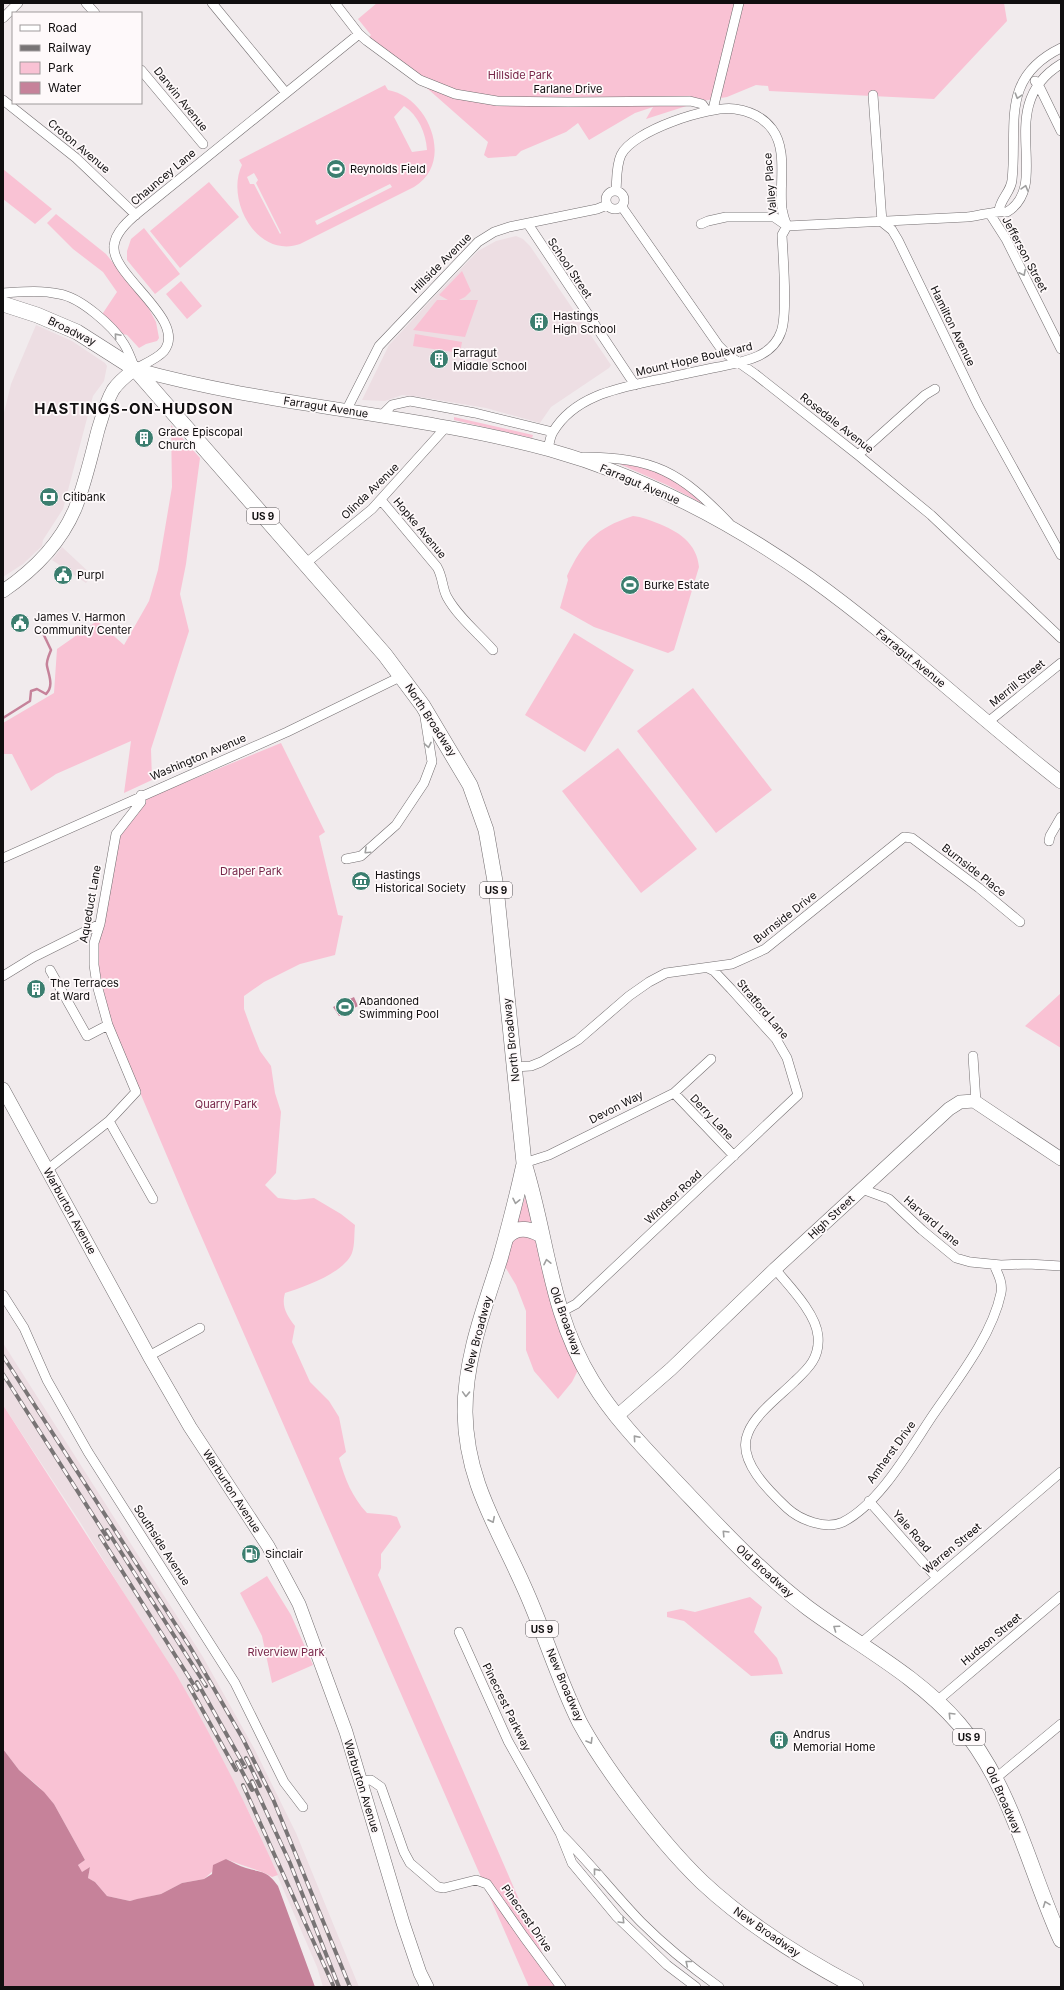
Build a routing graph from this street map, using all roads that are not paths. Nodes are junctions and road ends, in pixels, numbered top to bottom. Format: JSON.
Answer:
{"nodes":[{"id":1,"x":18,"y":3,"type":"edge"},
{"id":2,"x":86,"y":3,"type":"edge"},
{"id":3,"x":212,"y":3,"type":"edge"},
{"id":4,"x":335,"y":3,"type":"edge"},
{"id":5,"x":739,"y":3,"type":"edge"},
{"id":6,"x":5,"y":12,"type":"edge"},
{"id":7,"x":94,"y":12,"type":"edge"},
{"id":8,"x":359,"y":34,"type":"junction"},
{"id":9,"x":1061,"y":48,"type":"edge"},
{"id":10,"x":1061,"y":64,"type":"edge"},
{"id":11,"x":142,"y":71,"type":"edge"},
{"id":12,"x":1027,"y":75,"type":"junction"},
{"id":13,"x":1037,"y":84,"type":"junction"},
{"id":14,"x":286,"y":93,"type":"junction"},
{"id":15,"x":873,"y":95,"type":"dead end"},
{"id":16,"x":3,"y":100,"type":"edge"},
{"id":17,"x":710,"y":110,"type":"junction"},
{"id":18,"x":1061,"y":131,"type":"edge"},
{"id":19,"x":203,"y":144,"type":"dead end"},
{"id":20,"x":616,"y":191,"type":"junction"},
{"id":21,"x":607,"y":205,"type":"junction"},
{"id":22,"x":622,"y":207,"type":"junction"},
{"id":23,"x":999,"y":211,"type":"junction"},
{"id":24,"x":990,"y":214,"type":"junction"},
{"id":25,"x":136,"y":215,"type":"junction"},
{"id":26,"x":882,"y":222,"type":"junction"},
{"id":27,"x":528,"y":224,"type":"junction"},
{"id":28,"x":701,"y":224,"type":"dead end"},
{"id":29,"x":787,"y":226,"type":"junction"},
{"id":30,"x":3,"y":293,"type":"edge"},
{"id":31,"x":3,"y":304,"type":"edge"},
{"id":32,"x":1061,"y":349,"type":"edge"},
{"id":33,"x":739,"y":363,"type":"junction"},
{"id":34,"x":135,"y":370,"type":"junction"},
{"id":35,"x":635,"y":385,"type":"junction"},
{"id":36,"x":935,"y":389,"type":"dead end"},
{"id":37,"x":346,"y":411,"type":"junction"},
{"id":38,"x":381,"y":416,"type":"junction"},
{"id":39,"x":446,"y":427,"type":"junction"},
{"id":40,"x":553,"y":432,"type":"junction"},
{"id":41,"x":548,"y":450,"type":"junction"},
{"id":42,"x":858,"y":455,"type":"junction"},
{"id":43,"x":573,"y":457,"type":"junction"},
{"id":44,"x":381,"y":500,"type":"junction"},
{"id":45,"x":738,"y":532,"type":"junction"},
{"id":46,"x":1061,"y":554,"type":"edge"},
{"id":47,"x":305,"y":564,"type":"junction"},
{"id":48,"x":3,"y":591,"type":"edge"},
{"id":49,"x":1061,"y":638,"type":"edge"},
{"id":50,"x":493,"y":650,"type":"dead end"},
{"id":51,"x":1061,"y":662,"type":"edge"},
{"id":52,"x":402,"y":676,"type":"junction"},
{"id":53,"x":423,"y":706,"type":"junction"},
{"id":54,"x":988,"y":722,"type":"junction"},
{"id":55,"x":1061,"y":782,"type":"edge"},
{"id":56,"x":141,"y":795,"type":"junction"},
{"id":57,"x":1061,"y":816,"type":"edge"},
{"id":58,"x":912,"y":838,"type":"joint"},
{"id":59,"x":1049,"y":841,"type":"dead end"},
{"id":60,"x":3,"y":858,"type":"edge"},
{"id":61,"x":346,"y":859,"type":"dead end"},
{"id":62,"x":1020,"y":922,"type":"dead end"},
{"id":63,"x":100,"y":924,"type":"junction"},
{"id":64,"x":708,"y":968,"type":"junction"},
{"id":65,"x":50,"y":970,"type":"dead end"},
{"id":66,"x":3,"y":976,"type":"edge"},
{"id":67,"x":108,"y":1025,"type":"junction"},
{"id":68,"x":973,"y":1056,"type":"dead end"},
{"id":69,"x":711,"y":1059,"type":"dead end"},
{"id":70,"x":514,"y":1067,"type":"junction"},
{"id":71,"x":3,"y":1089,"type":"edge"},
{"id":72,"x":674,"y":1093,"type":"junction"},
{"id":73,"x":798,"y":1095,"type":"joint"},
{"id":74,"x":976,"y":1102,"type":"junction"},
{"id":75,"x":109,"y":1122,"type":"junction"},
{"id":76,"x":734,"y":1156,"type":"junction"},
{"id":77,"x":1061,"y":1159,"type":"edge"},
{"id":78,"x":524,"y":1163,"type":"junction"},
{"id":79,"x":47,"y":1170,"type":"junction"},
{"id":80,"x":862,"y":1189,"type":"junction"},
{"id":81,"x":153,"y":1199,"type":"dead end"},
{"id":82,"x":541,"y":1235,"type":"junction"},
{"id":83,"x":506,"y":1238,"type":"junction"},
{"id":84,"x":994,"y":1264,"type":"junction"},
{"id":85,"x":1061,"y":1266,"type":"edge"},
{"id":86,"x":775,"y":1269,"type":"junction"},
{"id":87,"x":3,"y":1295,"type":"edge"},
{"id":88,"x":561,"y":1312,"type":"junction"},
{"id":89,"x":200,"y":1328,"type":"dead end"},
{"id":90,"x":150,"y":1356,"type":"junction"},
{"id":91,"x":617,"y":1416,"type":"junction"},
{"id":92,"x":1061,"y":1472,"type":"edge"},
{"id":93,"x":870,"y":1501,"type":"junction"},
{"id":94,"x":936,"y":1577,"type":"junction"},
{"id":95,"x":1061,"y":1596,"type":"edge"},
{"id":96,"x":459,"y":1632,"type":"dead end"},
{"id":97,"x":860,"y":1644,"type":"junction"},
{"id":98,"x":937,"y":1701,"type":"junction"},
{"id":99,"x":1061,"y":1724,"type":"edge"},
{"id":100,"x":996,"y":1778,"type":"junction"},
{"id":101,"x":360,"y":1781,"type":"junction"},
{"id":102,"x":303,"y":1807,"type":"dead end"},
{"id":103,"x":560,"y":1833,"type":"junction"},
{"id":104,"x":1061,"y":1940,"type":"edge"},
{"id":105,"x":671,"y":1950,"type":"junction"},
{"id":106,"x":663,"y":1960,"type":"junction"},
{"id":107,"x":427,"y":1987,"type":"edge"},
{"id":108,"x":562,"y":1987,"type":"edge"},
{"id":109,"x":696,"y":1987,"type":"edge"},
{"id":110,"x":719,"y":1987,"type":"edge"},
{"id":111,"x":856,"y":1987,"type":"edge"}],
"edges":[{"from":1,"to":6,"type":"street"},
{"from":2,"to":7,"type":"street"},
{"from":3,"to":14,"type":"street"},
{"from":4,"to":8,"type":"street","name":"Farlane Drive"},
{"from":5,"to":17,"type":"street"},
{"from":8,"to":14,"type":"street","name":"Chauncey Lane"},
{"from":8,"to":17,"type":"street","name":"Farlane Drive"},
{"from":9,"to":12,"type":"street"},
{"from":10,"to":13,"type":"street"},
{"from":11,"to":19,"type":"street","name":"Darwin Avenue"},
{"from":12,"to":13,"type":"street"},
{"from":12,"to":23,"type":"street","one_way":true},
{"from":13,"to":18,"type":"street"},
{"from":23,"to":13,"type":"street","one_way":true},
{"from":14,"to":25,"type":"street","name":"Chauncey Lane"},
{"from":15,"to":26,"type":"street"},
{"from":16,"to":25,"type":"street","name":"Croton Avenue"},
{"from":17,"to":20,"type":"street"},
{"from":17,"to":29,"type":"street","name":"Valley Place"},
{"from":20,"to":21,"type":"street"},
{"from":20,"to":22,"type":"street"},
{"from":21,"to":22,"type":"street"},
{"from":21,"to":27,"type":"street","name":"Hillside Avenue"},
{"from":22,"to":33,"type":"street","name":"Rosedale Avenue"},
{"from":23,"to":24,"type":"street"},
{"from":24,"to":26,"type":"street"},
{"from":24,"to":32,"type":"street","name":"Jefferson Street","one_way":true},
{"from":25,"to":34,"type":"street","name":"Chauncey Lane"},
{"from":26,"to":29,"type":"street"},
{"from":26,"to":46,"type":"street","name":"Hamilton Avenue"},
{"from":27,"to":35,"type":"street","name":"School Street"},
{"from":27,"to":37,"type":"street","name":"Hillside Avenue"},
{"from":28,"to":29,"type":"street"},
{"from":29,"to":33,"type":"street","name":"Mount Hope Boulevard"},
{"from":34,"to":30,"type":"street","one_way":true},
{"from":31,"to":34,"type":"main road","name":"Broadway","number":"US 9"},
{"from":33,"to":35,"type":"street","name":"Mount Hope Boulevard"},
{"from":33,"to":42,"type":"street","name":"Rosedale Avenue"},
{"from":34,"to":37,"type":"street","name":"Farragut Avenue"},
{"from":34,"to":47,"type":"main road","name":"North Broadway","number":"US 9"},
{"from":34,"to":48,"type":"street"},
{"from":35,"to":40,"type":"street","name":"Mount Hope Boulevard"},
{"from":36,"to":42,"type":"street"},
{"from":37,"to":38,"type":"street","name":"Farragut Avenue"},
{"from":38,"to":39,"type":"street","name":"Farragut Avenue"},
{"from":38,"to":40,"type":"street"},
{"from":39,"to":41,"type":"street","name":"Farragut Avenue"},
{"from":39,"to":44,"type":"street","name":"Olinda Avenue"},
{"from":40,"to":41,"type":"street","name":"Mount Hope Boulevard"},
{"from":41,"to":43,"type":"street","name":"Farragut Avenue"},
{"from":42,"to":49,"type":"street","name":"Rosedale Avenue"},
{"from":43,"to":45,"type":"street","name":"Farragut Avenue"},
{"from":43,"to":45,"type":"street"},
{"from":44,"to":47,"type":"street","name":"Olinda Avenue"},
{"from":44,"to":50,"type":"street","name":"Hopke Avenue"},
{"from":45,"to":54,"type":"street","name":"Farragut Avenue"},
{"from":47,"to":52,"type":"main road","name":"North Broadway","number":"US 9"},
{"from":51,"to":54,"type":"street","name":"Merrill Street"},
{"from":52,"to":53,"type":"main road","name":"North Broadway","number":"US 9"},
{"from":52,"to":56,"type":"street","name":"Washington Avenue"},
{"from":53,"to":61,"type":"street","one_way":true},
{"from":53,"to":70,"type":"main road","name":"North Broadway","number":"US 9"},
{"from":54,"to":55,"type":"street","name":"Farragut Avenue"},
{"from":56,"to":60,"type":"street","name":"Washington Avenue"},
{"from":56,"to":63,"type":"street","name":"Aqueduct Lane"},
{"from":57,"to":59,"type":"street"},
{"from":58,"to":62,"type":"street","name":"Burnside Place"},
{"from":58,"to":64,"type":"street","name":"Burnside Drive"},
{"from":63,"to":66,"type":"street"},
{"from":63,"to":67,"type":"street","name":"Aqueduct Lane"},
{"from":64,"to":70,"type":"street","name":"Burnside Drive"},
{"from":64,"to":73,"type":"street","name":"Stratford Lane"},
{"from":65,"to":67,"type":"street"},
{"from":67,"to":75,"type":"street","name":"Aqueduct Lane"},
{"from":68,"to":74,"type":"street"},
{"from":69,"to":72,"type":"street","name":"Devon Way"},
{"from":70,"to":78,"type":"main road","name":"North Broadway","number":"US 9"},
{"from":71,"to":79,"type":"street","name":"Warburton Avenue"},
{"from":72,"to":76,"type":"street","name":"Derry Lane"},
{"from":72,"to":78,"type":"street","name":"Devon Way"},
{"from":73,"to":76,"type":"street","name":"Windsor Road"},
{"from":74,"to":77,"type":"street"},
{"from":74,"to":80,"type":"street","name":"High Street"},
{"from":75,"to":79,"type":"street"},
{"from":75,"to":81,"type":"street"},
{"from":76,"to":88,"type":"street","name":"Windsor Road"},
{"from":78,"to":82,"type":"main road","name":"Old Broadway","number":"US 9"},
{"from":78,"to":83,"type":"main road","name":"New Broadway","number":"US 9","one_way":true},
{"from":79,"to":90,"type":"street","name":"Warburton Avenue"},
{"from":80,"to":84,"type":"street","name":"Harvard Lane"},
{"from":80,"to":86,"type":"street","name":"High Street"},
{"from":82,"to":83,"type":"main road"},
{"from":88,"to":82,"type":"main road","name":"Old Broadway","number":"US 9","one_way":true},
{"from":83,"to":111,"type":"main road","name":"New Broadway","number":"US 9","one_way":true},
{"from":84,"to":85,"type":"street","name":"Harvard Lane"},
{"from":84,"to":93,"type":"street","name":"Amherst Drive"},
{"from":86,"to":91,"type":"street","name":"High Street"},
{"from":86,"to":93,"type":"street","name":"Amherst Drive"},
{"from":87,"to":102,"type":"street","name":"Southside Avenue"},
{"from":88,"to":91,"type":"main road","name":"Old Broadway","number":"US 9"},
{"from":89,"to":90,"type":"street"},
{"from":90,"to":101,"type":"street","name":"Warburton Avenue"},
{"from":97,"to":91,"type":"main road","name":"Old Broadway","number":"US 9","one_way":true},
{"from":92,"to":94,"type":"street","name":"Warren Street"},
{"from":93,"to":94,"type":"street","name":"Yale Road"},
{"from":94,"to":97,"type":"street","name":"Warren Street"},
{"from":95,"to":98,"type":"street","name":"Hudson Street"},
{"from":96,"to":103,"type":"street","name":"Pinecrest Parkway"},
{"from":97,"to":98,"type":"main road","name":"Old Broadway","number":"US 9"},
{"from":100,"to":98,"type":"main road","name":"Old Broadway","number":"US 9","one_way":true},
{"from":99,"to":100,"type":"street"},
{"from":104,"to":100,"type":"main road","name":"Old Broadway","number":"US 9","one_way":true},
{"from":101,"to":107,"type":"street","name":"Warburton Avenue"},
{"from":101,"to":108,"type":"street","name":"Pinecrest Drive"},
{"from":105,"to":103,"type":"street","name":"Pinecrest Parkway","one_way":true},
{"from":103,"to":106,"type":"street","name":"Pinecrest Parkway","one_way":true},
{"from":105,"to":106,"type":"street"},
{"from":110,"to":105,"type":"street","name":"Pinecrest Parkway","one_way":true},
{"from":106,"to":109,"type":"street","name":"Pinecrest Parkway"}]}
